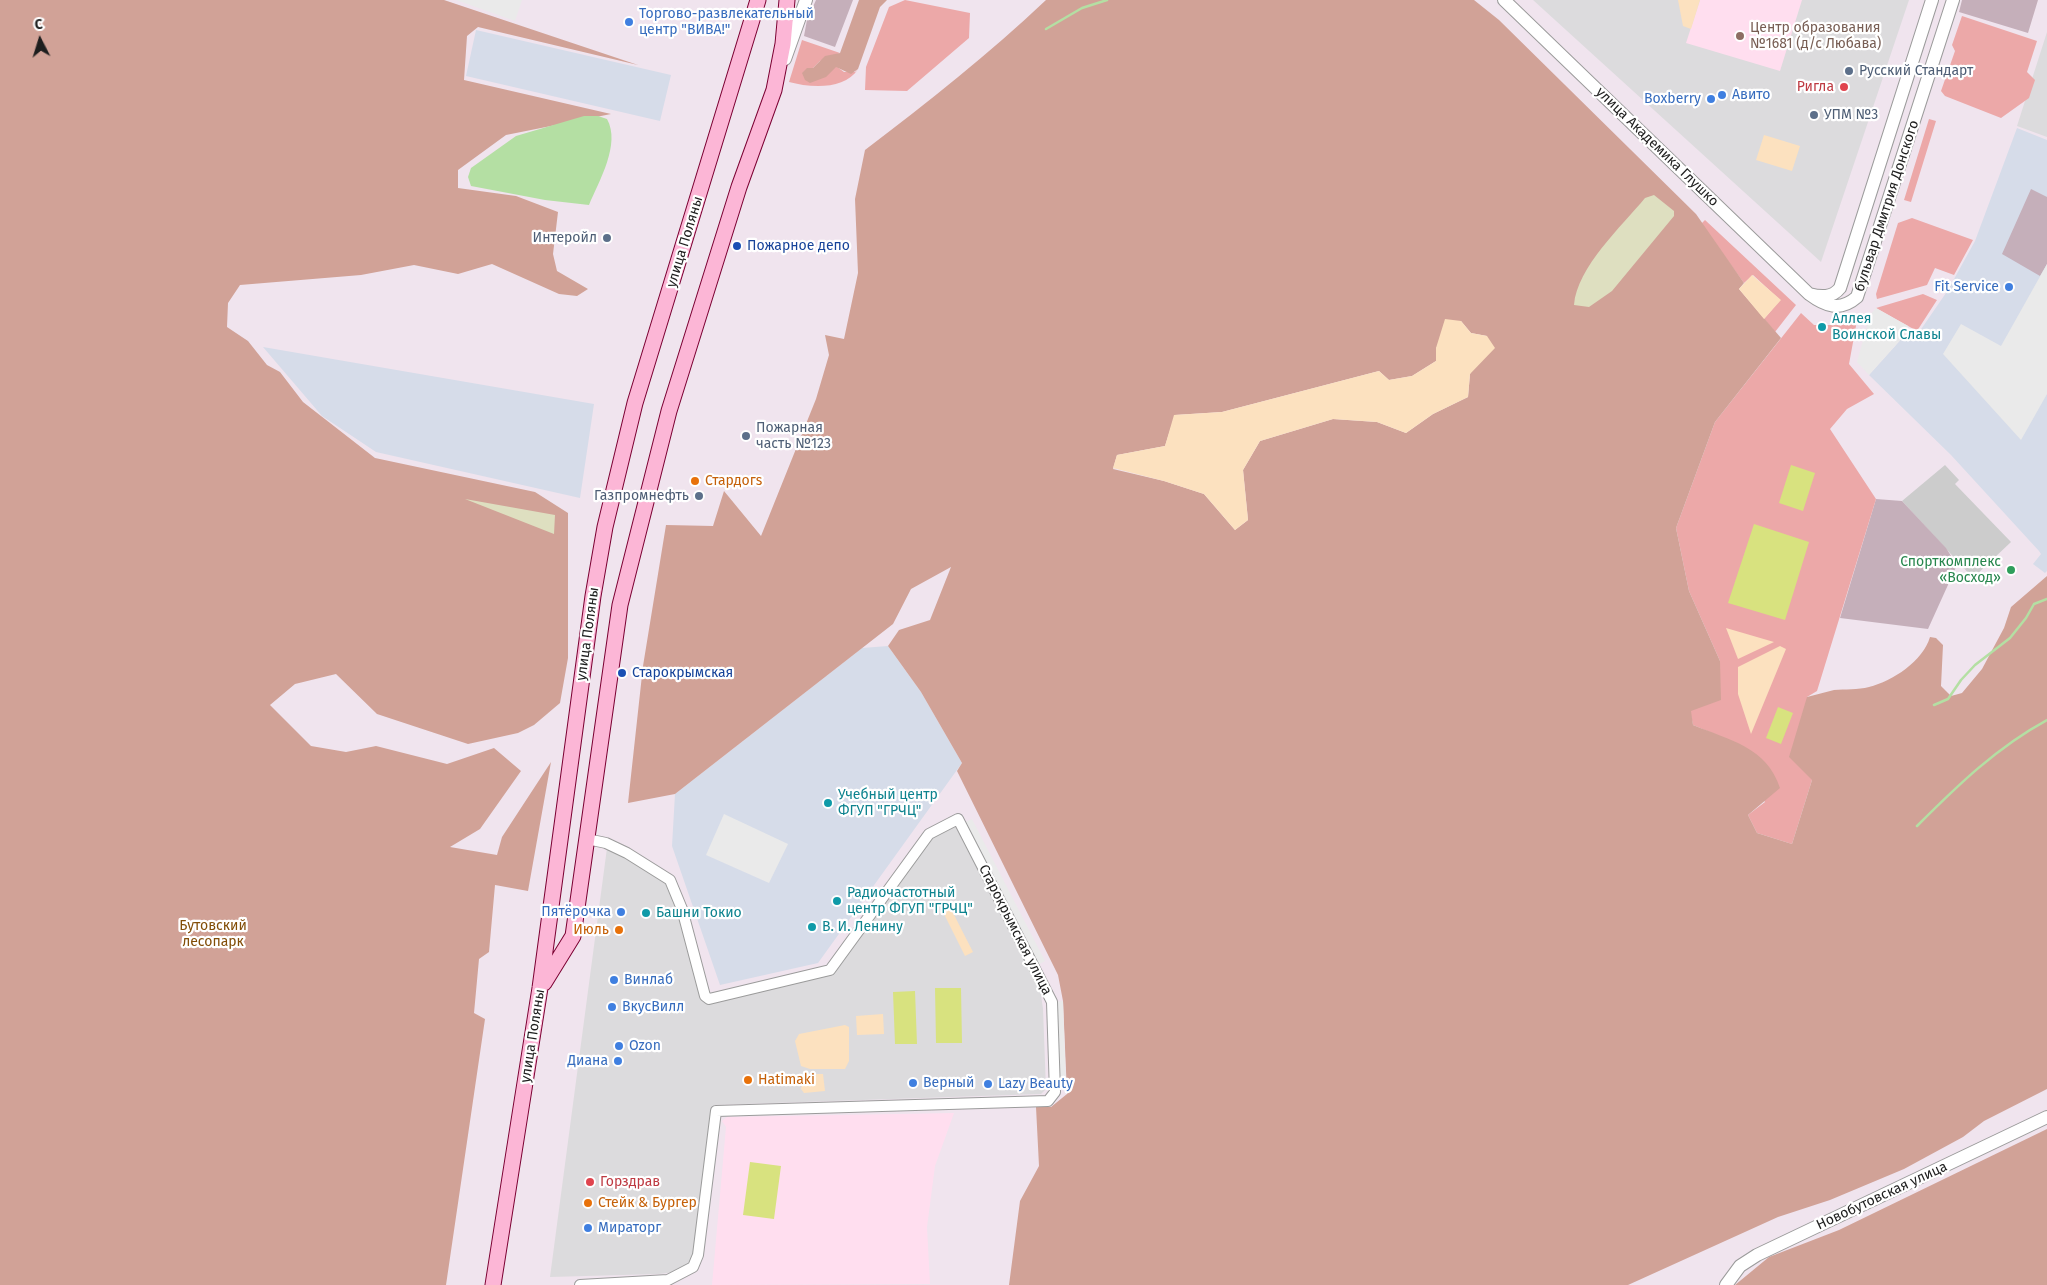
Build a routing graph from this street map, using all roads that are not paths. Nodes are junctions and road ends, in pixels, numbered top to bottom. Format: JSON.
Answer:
{"nodes":[{"id":1,"x":758,"y":0,"type":"edge"},
{"id":2,"x":787,"y":0,"type":"edge"},
{"id":3,"x":806,"y":0,"type":"edge"},
{"id":4,"x":1504,"y":0,"type":"edge"},
{"id":5,"x":1932,"y":0,"type":"edge"},
{"id":6,"x":1953,"y":0,"type":"edge"},
{"id":7,"x":774,"y":90,"type":"junction"},
{"id":8,"x":1847,"y":270,"type":"junction"},
{"id":9,"x":1809,"y":294,"type":"junction"},
{"id":10,"x":1852,"y":302,"type":"junction"},
{"id":11,"x":587,"y":839,"type":"junction"},
{"id":12,"x":540,"y":988,"type":"junction"},
{"id":13,"x":2047,"y":1118,"type":"edge"},
{"id":14,"x":493,"y":1285,"type":"edge"},
{"id":15,"x":580,"y":1285,"type":"edge"},
{"id":16,"x":1726,"y":1285,"type":"edge"}],
"edges":[{"from":1,"to":12,"type":"main road","name":"улица Поляны"},
{"from":2,"to":7,"type":"main road","name":"улица Поляны"},
{"from":3,"to":7,"type":"street"},
{"from":4,"to":9,"type":"street","name":"улица Академика Глушко"},
{"from":5,"to":8,"type":"street","name":"бульвар Дмитрия Донского"},
{"from":6,"to":10,"type":"street","name":"бульвар Дмитрия Донского"},
{"from":7,"to":11,"type":"main road","name":"улица Поляны"},
{"from":8,"to":9,"type":"street","name":"бульвар Дмитрия Донского"},
{"from":8,"to":10,"type":"street"},
{"from":9,"to":10,"type":"street","name":"бульвар Дмитрия Донского"},
{"from":11,"to":12,"type":"main road","name":"улица Поляны"},
{"from":11,"to":15,"type":"street","name":"Старокрымская улица"},
{"from":12,"to":14,"type":"main road","name":"улица Поляны"},
{"from":13,"to":16,"type":"street","name":"Новобутовская улица"}]}
